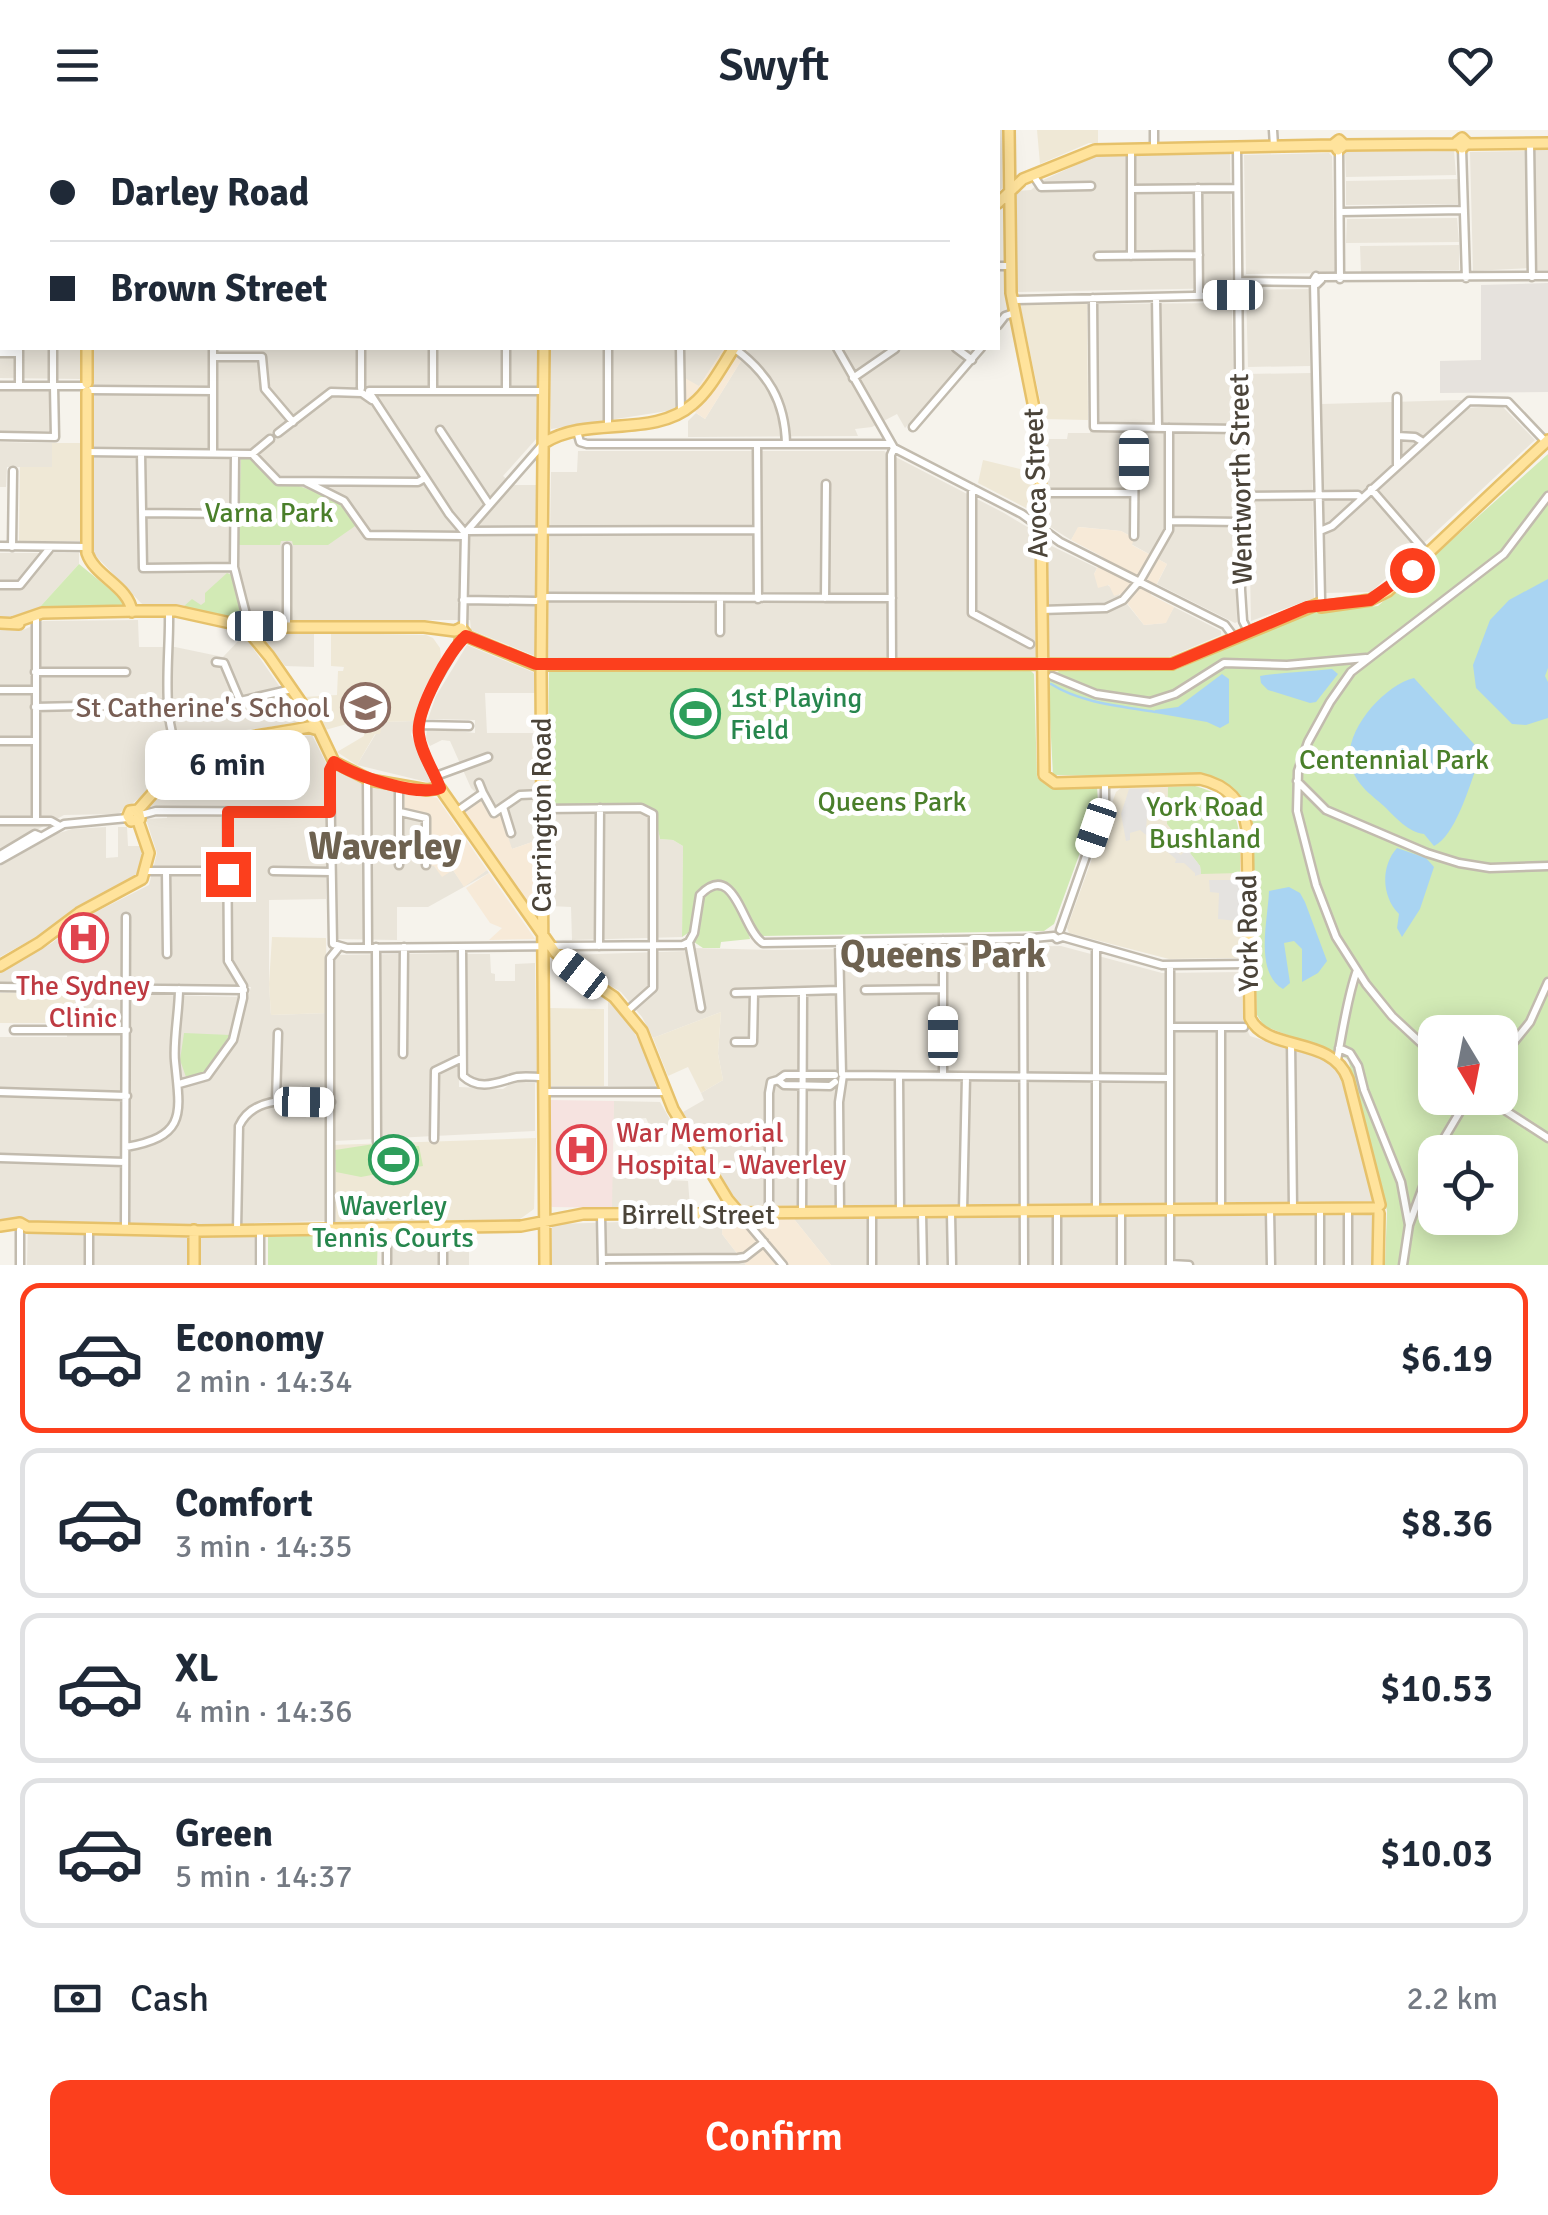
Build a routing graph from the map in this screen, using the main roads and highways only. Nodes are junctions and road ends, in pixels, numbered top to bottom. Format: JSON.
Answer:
{"nodes":[{"id":1,"x":1009,"y":130,"type":"edge"},
{"id":2,"x":1462,"y":141,"type":"edge"},
{"id":3,"x":1338,"y":142,"type":"edge"},
{"id":4,"x":1548,"y":143,"type":"edge"},
{"id":5,"x":1008,"y":171,"type":"junction"},
{"id":6,"x":1028,"y":177,"type":"junction"},
{"id":7,"x":1009,"y":190,"type":"junction"},
{"id":8,"x":1000,"y":201,"type":"edge"},
{"id":9,"x":1000,"y":213,"type":"edge"},
{"id":10,"x":1009,"y":216,"type":"junction"},
{"id":11,"x":87,"y":350,"type":"edge"},
{"id":12,"x":544,"y":350,"type":"edge"},
{"id":13,"x":730,"y":350,"type":"edge"},
{"id":14,"x":544,"y":443,"type":"junction"},
{"id":15,"x":1544,"y":444,"type":"edge"},
{"id":16,"x":132,"y":612,"type":"junction"},
{"id":17,"x":183,"y":613,"type":"junction"},
{"id":18,"x":0,"y":623,"type":"edge"},
{"id":19,"x":249,"y":626,"type":"junction"},
{"id":20,"x":1040,"y":660,"type":"junction"},
{"id":21,"x":542,"y":664,"type":"junction"},
{"id":22,"x":312,"y":726,"type":"junction"},
{"id":23,"x":326,"y":747,"type":"junction"},
{"id":24,"x":372,"y":780,"type":"junction"},
{"id":25,"x":542,"y":910,"type":"junction"},
{"id":26,"x":528,"y":916,"type":"junction"},
{"id":27,"x":545,"y":943,"type":"junction"},
{"id":28,"x":0,"y":966,"type":"edge"},
{"id":29,"x":726,"y":1196,"type":"junction"},
{"id":30,"x":543,"y":1203,"type":"junction"},
{"id":31,"x":1378,"y":1209,"type":"junction"},
{"id":32,"x":718,"y":1214,"type":"junction"},
{"id":33,"x":740,"y":1214,"type":"junction"},
{"id":34,"x":567,"y":1216,"type":"junction"},
{"id":35,"x":544,"y":1222,"type":"junction"},
{"id":36,"x":0,"y":1226,"type":"edge"},
{"id":37,"x":521,"y":1226,"type":"junction"},
{"id":38,"x":194,"y":1230,"type":"junction"},
{"id":39,"x":194,"y":1265,"type":"edge"},
{"id":40,"x":545,"y":1265,"type":"edge"},
{"id":41,"x":1378,"y":1265,"type":"edge"}],
"edges":[{"from":1,"to":5,"type":"main road","name":"Avoca Street"},
{"from":2,"to":3,"type":"main road"},
{"from":2,"to":4,"type":"main road"},
{"from":3,"to":6,"type":"main road"},
{"from":5,"to":6,"type":"main road"},
{"from":5,"to":7,"type":"main road","name":"Avoca Street"},
{"from":6,"to":7,"type":"main road"},
{"from":7,"to":8,"type":"main road"},
{"from":7,"to":10,"type":"main road","name":"Avoca Street"},
{"from":9,"to":10,"type":"main road"},
{"from":10,"to":20,"type":"main road","name":"Avoca Street"},
{"from":11,"to":16,"type":"main road"},
{"from":12,"to":14,"type":"main road","name":"Carrington Road"},
{"from":13,"to":14,"type":"main road"},
{"from":14,"to":21,"type":"main road","name":"Carrington Road"},
{"from":15,"to":20,"type":"main road"},
{"from":16,"to":17,"type":"main road"},
{"from":16,"to":17,"type":"main road"},
{"from":16,"to":18,"type":"main road"},
{"from":17,"to":19,"type":"main road"},
{"from":19,"to":21,"type":"main road"},
{"from":19,"to":22,"type":"main road"},
{"from":20,"to":21,"type":"main road"},
{"from":20,"to":31,"type":"main road","name":"York Road"},
{"from":21,"to":25,"type":"main road","name":"Carrington Road"},
{"from":22,"to":23,"type":"main road"},
{"from":22,"to":28,"type":"main road"},
{"from":23,"to":24,"type":"main road"},
{"from":23,"to":24,"type":"main road"},
{"from":24,"to":26,"type":"main road"},
{"from":25,"to":26,"type":"main road"},
{"from":25,"to":27,"type":"main road","name":"Carrington Road"},
{"from":26,"to":27,"type":"main road"},
{"from":27,"to":29,"type":"main road"},
{"from":27,"to":30,"type":"main road","name":"Carrington Road"},
{"from":29,"to":32,"type":"main road"},
{"from":29,"to":33,"type":"main road"},
{"from":30,"to":34,"type":"main road"},
{"from":30,"to":35,"type":"main road","name":"Carrington Road"},
{"from":30,"to":37,"type":"main road"},
{"from":31,"to":33,"type":"main road","name":"Birrell Street"},
{"from":31,"to":41,"type":"main road"},
{"from":32,"to":33,"type":"main road","name":"Birrell Street"},
{"from":32,"to":34,"type":"main road","name":"Birrell Street"},
{"from":34,"to":35,"type":"main road","name":"Birrell Street"},
{"from":35,"to":37,"type":"main road","name":"Birrell Street"},
{"from":35,"to":40,"type":"main road","name":"Carrington Road"},
{"from":36,"to":38,"type":"main road","name":"Birrell Street"},
{"from":37,"to":38,"type":"main road","name":"Birrell Street"},
{"from":38,"to":39,"type":"main road"}]}
